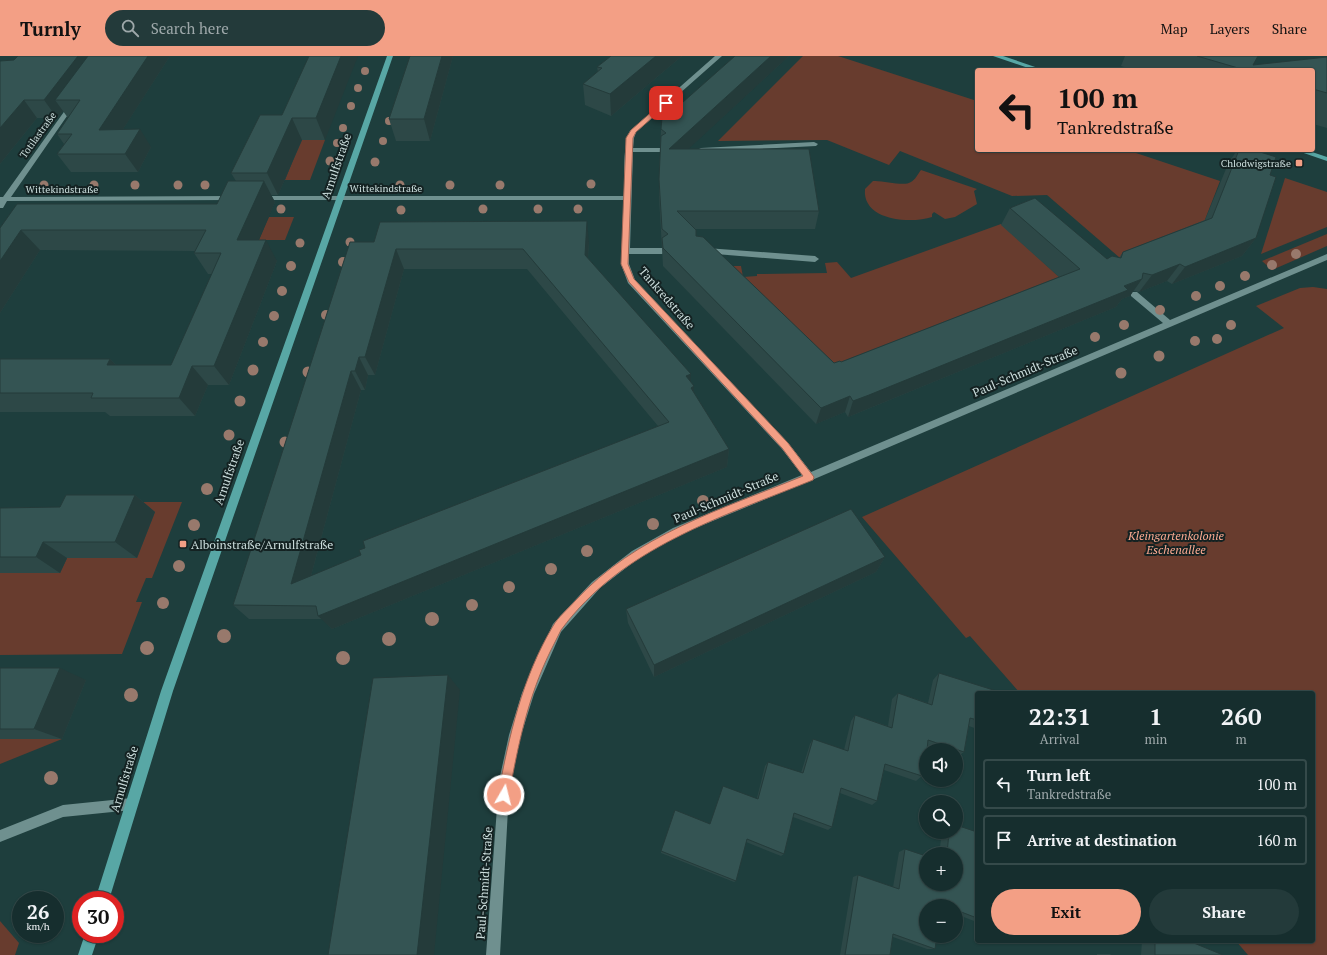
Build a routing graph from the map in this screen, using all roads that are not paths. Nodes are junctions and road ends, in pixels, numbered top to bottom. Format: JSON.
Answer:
{"nodes":[{"id":1,"x":390,"y":56,"type":"edge"},
{"id":2,"x":719,"y":56,"type":"edge"},
{"id":3,"x":996,"y":56,"type":"edge"},
{"id":4,"x":1035,"y":68,"type":"edge"},
{"id":5,"x":79,"y":96,"type":"edge"},
{"id":6,"x":814,"y":144,"type":"dead end"},
{"id":7,"x":629,"y":150,"type":"junction"},
{"id":8,"x":661,"y":150,"type":"edge"},
{"id":9,"x":695,"y":150,"type":"edge"},
{"id":10,"x":1305,"y":152,"type":"edge"},
{"id":11,"x":1327,"y":159,"type":"edge"},
{"id":12,"x":340,"y":198,"type":"junction"},
{"id":13,"x":627,"y":198,"type":"junction"},
{"id":14,"x":3,"y":199,"type":"edge"},
{"id":15,"x":0,"y":206,"type":"edge"},
{"id":16,"x":699,"y":250,"type":"edge"},
{"id":17,"x":625,"y":251,"type":"junction"},
{"id":18,"x":662,"y":251,"type":"edge"},
{"id":19,"x":1327,"y":257,"type":"edge"},
{"id":20,"x":815,"y":259,"type":"dead end"},
{"id":21,"x":1134,"y":294,"type":"edge"},
{"id":22,"x":1169,"y":324,"type":"junction"},
{"id":23,"x":810,"y":477,"type":"junction"},
{"id":24,"x":132,"y":804,"type":"junction"},
{"id":25,"x":0,"y":836,"type":"edge"},
{"id":26,"x":105,"y":891,"type":"edge"},
{"id":27,"x":89,"y":943,"type":"edge"},
{"id":28,"x":85,"y":955,"type":"edge"},
{"id":29,"x":493,"y":955,"type":"edge"}],
"edges":[{"from":1,"to":12,"type":"main road","name":"Arnulfstraße"},
{"from":2,"to":7,"type":"street","name":"Tankredstraße"},
{"from":3,"to":4,"type":"main road"},
{"from":5,"to":14,"type":"street","name":"Totilastraße"},
{"from":6,"to":9,"type":"street"},
{"from":7,"to":8,"type":"street"},
{"from":7,"to":13,"type":"street","name":"Tankredstraße"},
{"from":10,"to":11,"type":"main road"},
{"from":12,"to":13,"type":"street","name":"Wittekindstraße"},
{"from":12,"to":14,"type":"street","name":"Wittekindstraße"},
{"from":12,"to":24,"type":"main road","name":"Arnulfstraße"},
{"from":13,"to":17,"type":"street","name":"Tankredstraße"},
{"from":14,"to":15,"type":"street","name":"Totilastraße"},
{"from":16,"to":20,"type":"street"},
{"from":17,"to":18,"type":"street"},
{"from":17,"to":23,"type":"street","name":"Tankredstraße"},
{"from":19,"to":22,"type":"street","name":"Paul-Schmidt-Straße"},
{"from":21,"to":22,"type":"street"},
{"from":22,"to":23,"type":"street","name":"Paul-Schmidt-Straße"},
{"from":23,"to":29,"type":"street","name":"Paul-Schmidt-Straße"},
{"from":24,"to":25,"type":"street"},
{"from":24,"to":26,"type":"main road","name":"Arnulfstraße"},
{"from":27,"to":28,"type":"main road"}]}
